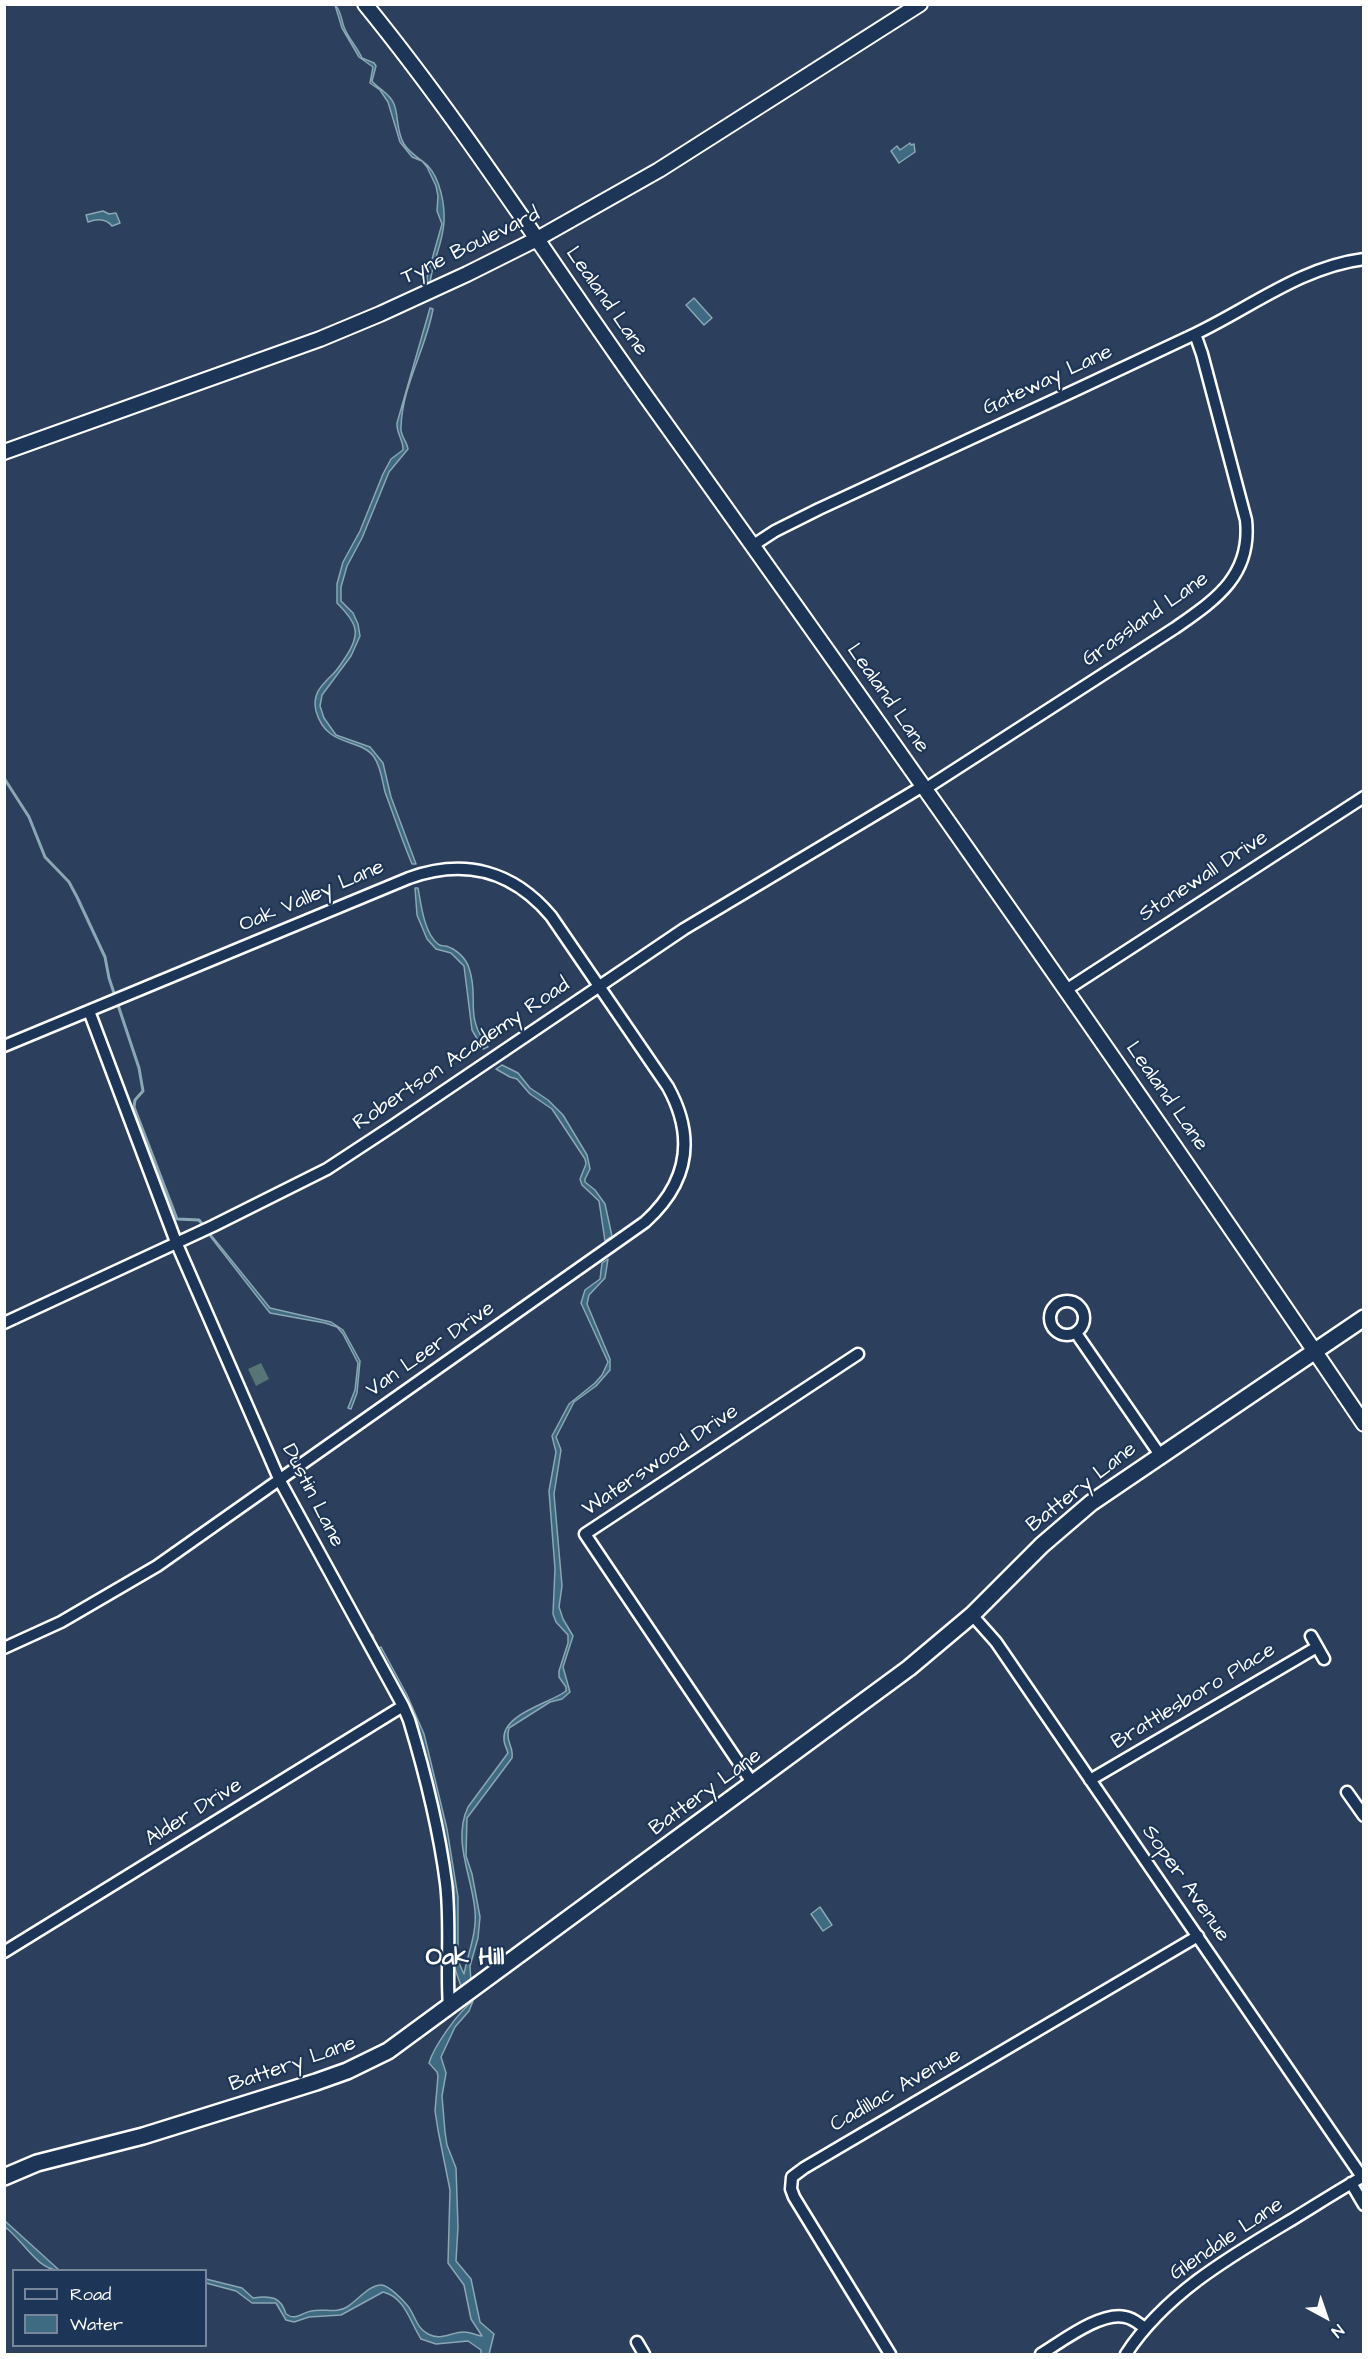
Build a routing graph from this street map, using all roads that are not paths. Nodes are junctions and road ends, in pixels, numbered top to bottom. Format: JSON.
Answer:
{"nodes":[{"id":1,"x":365,"y":4,"type":"edge"},
{"id":2,"x":920,"y":4,"type":"edge"},
{"id":3,"x":537,"y":239,"type":"junction"},
{"id":4,"x":1364,"y":259,"type":"edge"},
{"id":5,"x":1195,"y":334,"type":"junction"},
{"id":6,"x":4,"y":452,"type":"edge"},
{"id":7,"x":752,"y":546,"type":"junction"},
{"id":8,"x":924,"y":788,"type":"junction"},
{"id":9,"x":1364,"y":797,"type":"edge"},
{"id":10,"x":599,"y":986,"type":"junction"},
{"id":11,"x":1066,"y":990,"type":"junction"},
{"id":12,"x":89,"y":1011,"type":"junction"},
{"id":13,"x":4,"y":1046,"type":"edge"},
{"id":14,"x":176,"y":1242,"type":"junction"},
{"id":15,"x":1364,"y":1318,"type":"edge"},
{"id":16,"x":4,"y":1323,"type":"edge"},
{"id":17,"x":1076,"y":1333,"type":"dead end"},
{"id":18,"x":1314,"y":1350,"type":"junction"},
{"id":19,"x":858,"y":1354,"type":"dead end"},
{"id":20,"x":1364,"y":1424,"type":"edge"},
{"id":21,"x":1160,"y":1455,"type":"junction"},
{"id":22,"x":280,"y":1481,"type":"junction"},
{"id":23,"x":972,"y":1615,"type":"junction"},
{"id":24,"x":1311,"y":1636,"type":"dead end"},
{"id":25,"x":1317,"y":1647,"type":"junction"},
{"id":26,"x":4,"y":1648,"type":"edge"},
{"id":27,"x":1324,"y":1659,"type":"dead end"},
{"id":28,"x":403,"y":1706,"type":"junction"},
{"id":29,"x":1090,"y":1780,"type":"junction"},
{"id":30,"x":753,"y":1784,"type":"junction"},
{"id":31,"x":1347,"y":1792,"type":"dead end"},
{"id":32,"x":1364,"y":1816,"type":"edge"},
{"id":33,"x":1198,"y":1936,"type":"junction"},
{"id":34,"x":4,"y":1952,"type":"edge"},
{"id":35,"x":448,"y":2008,"type":"junction"},
{"id":36,"x":1363,"y":2176,"type":"edge"},
{"id":37,"x":4,"y":2177,"type":"edge"},
{"id":38,"x":1351,"y":2183,"type":"junction"},
{"id":39,"x":1364,"y":2205,"type":"edge"},
{"id":40,"x":1145,"y":2328,"type":"junction"},
{"id":41,"x":637,"y":2343,"type":"dead end"},
{"id":42,"x":644,"y":2355,"type":"edge"},
{"id":43,"x":890,"y":2355,"type":"edge"},
{"id":44,"x":1041,"y":2355,"type":"edge"},
{"id":45,"x":1126,"y":2355,"type":"edge"}],
"edges":[{"from":1,"to":3,"type":"street","name":"Lealand Lane"},
{"from":2,"to":3,"type":"street","name":"Tyne Boulevard"},
{"from":3,"to":6,"type":"street","name":"Tyne Boulevard"},
{"from":3,"to":7,"type":"street","name":"Lealand Lane"},
{"from":4,"to":5,"type":"street","name":"Gateway Lane"},
{"from":5,"to":7,"type":"street","name":"Gateway Lane"},
{"from":5,"to":8,"type":"street","name":"Grassland Lane"},
{"from":7,"to":8,"type":"street","name":"Lealand Lane"},
{"from":8,"to":10,"type":"street","name":"Robertson Academy Road"},
{"from":8,"to":11,"type":"street","name":"Lealand Lane"},
{"from":9,"to":11,"type":"street","name":"Stonewall Drive"},
{"from":10,"to":12,"type":"street","name":"Oak Valley Lane"},
{"from":10,"to":14,"type":"street","name":"Robertson Academy Road"},
{"from":10,"to":22,"type":"street","name":"Van Leer Drive"},
{"from":11,"to":18,"type":"street","name":"Lealand Lane"},
{"from":12,"to":13,"type":"street","name":"Oak Valley Lane"},
{"from":12,"to":14,"type":"street","name":"Dustin Lane"},
{"from":14,"to":16,"type":"street","name":"Robertson Academy Road"},
{"from":14,"to":22,"type":"street","name":"Dustin Lane"},
{"from":15,"to":18,"type":"main road","name":"Battery Lane"},
{"from":17,"to":21,"type":"street"},
{"from":18,"to":20,"type":"street","name":"Lealand Lane"},
{"from":18,"to":21,"type":"main road","name":"Battery Lane"},
{"from":19,"to":30,"type":"street","name":"Waterswood Drive"},
{"from":21,"to":23,"type":"main road","name":"Battery Lane"},
{"from":22,"to":26,"type":"street","name":"Van Leer Drive"},
{"from":22,"to":28,"type":"street","name":"Dustin Lane"},
{"from":23,"to":29,"type":"street","name":"Soper Avenue"},
{"from":23,"to":30,"type":"main road","name":"Battery Lane"},
{"from":24,"to":25,"type":"street"},
{"from":25,"to":27,"type":"street"},
{"from":25,"to":29,"type":"street","name":"Brattlesboro Place"},
{"from":28,"to":34,"type":"street","name":"Alder Drive"},
{"from":28,"to":35,"type":"street","name":"Dustin Lane"},
{"from":29,"to":33,"type":"street","name":"Soper Avenue"},
{"from":30,"to":35,"type":"main road","name":"Battery Lane"},
{"from":31,"to":32,"type":"street"},
{"from":33,"to":36,"type":"street","name":"Soper Avenue"},
{"from":33,"to":43,"type":"street","name":"Cadillac Avenue"},
{"from":35,"to":37,"type":"main road","name":"Battery Lane"},
{"from":36,"to":38,"type":"street","name":"Glendale Lane"},
{"from":38,"to":39,"type":"street"},
{"from":38,"to":40,"type":"street","name":"Glendale Lane"},
{"from":40,"to":44,"type":"street"},
{"from":40,"to":45,"type":"street","name":"Glendale Lane"},
{"from":41,"to":42,"type":"street"}]}
